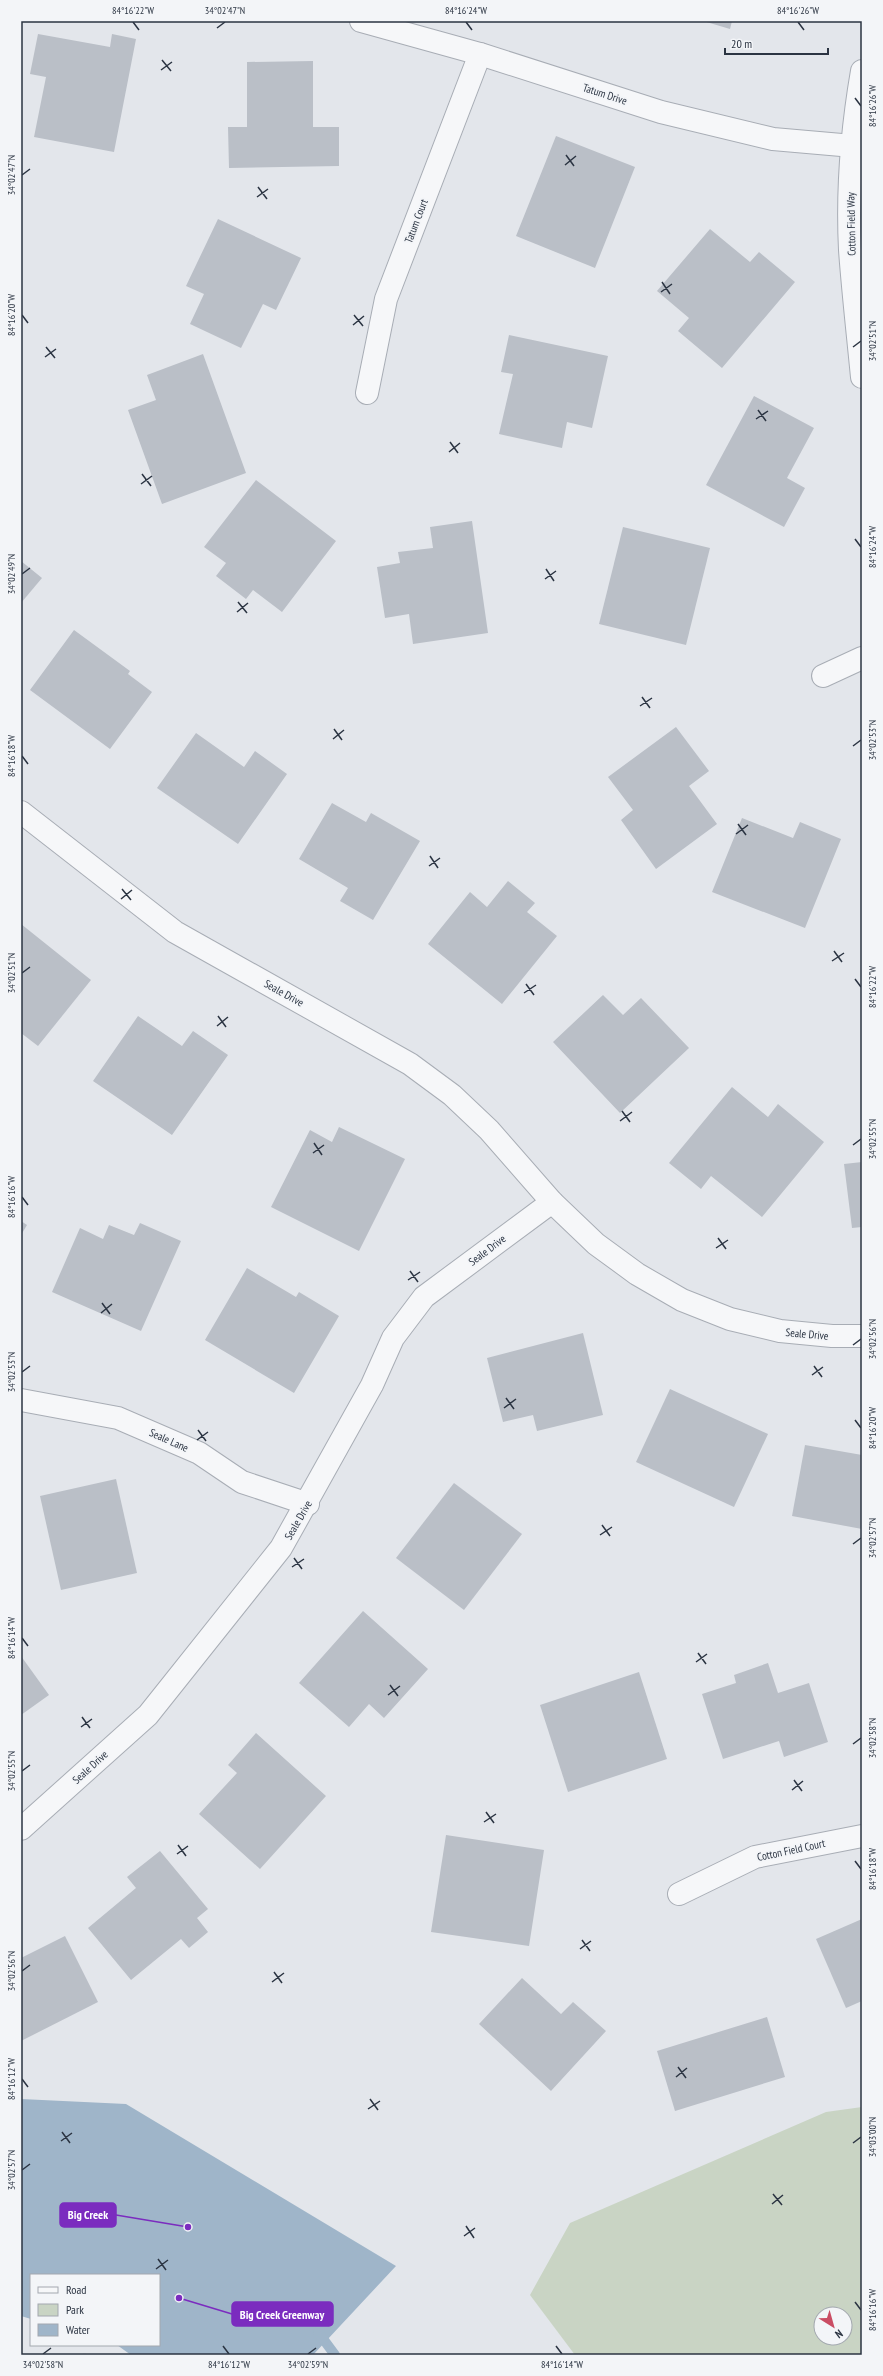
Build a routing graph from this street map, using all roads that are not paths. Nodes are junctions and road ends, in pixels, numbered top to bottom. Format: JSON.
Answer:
{"nodes":[{"id":1,"x":361,"y":21,"type":"edge"},
{"id":2,"x":480,"y":54,"type":"junction"},
{"id":3,"x":862,"y":71,"type":"edge"},
{"id":4,"x":852,"y":146,"type":"junction"},
{"id":5,"x":862,"y":377,"type":"edge"},
{"id":6,"x":367,"y":393,"type":"dead end"},
{"id":7,"x":862,"y":658,"type":"edge"},
{"id":8,"x":823,"y":676,"type":"dead end"},
{"id":9,"x":21,"y":812,"type":"edge"},
{"id":10,"x":552,"y":1202,"type":"junction"},
{"id":11,"x":862,"y":1336,"type":"edge"},
{"id":12,"x":21,"y":1400,"type":"edge"},
{"id":13,"x":308,"y":1504,"type":"junction"},
{"id":14,"x":21,"y":1829,"type":"edge"},
{"id":15,"x":862,"y":1836,"type":"edge"},
{"id":16,"x":679,"y":1894,"type":"dead end"}],
"edges":[{"from":1,"to":2,"type":"street","name":"Tatum Drive"},
{"from":2,"to":4,"type":"street","name":"Tatum Drive"},
{"from":2,"to":6,"type":"street","name":"Tatum Court"},
{"from":3,"to":4,"type":"street","name":"Cotton Field Way"},
{"from":4,"to":5,"type":"street","name":"Cotton Field Way"},
{"from":7,"to":8,"type":"street"},
{"from":9,"to":10,"type":"street","name":"Seale Drive"},
{"from":10,"to":11,"type":"street","name":"Seale Drive"},
{"from":10,"to":13,"type":"street","name":"Seale Drive"},
{"from":12,"to":13,"type":"street","name":"Seale Lane"},
{"from":13,"to":14,"type":"street","name":"Seale Drive"},
{"from":15,"to":16,"type":"street","name":"Cotton Field Court"}]}
